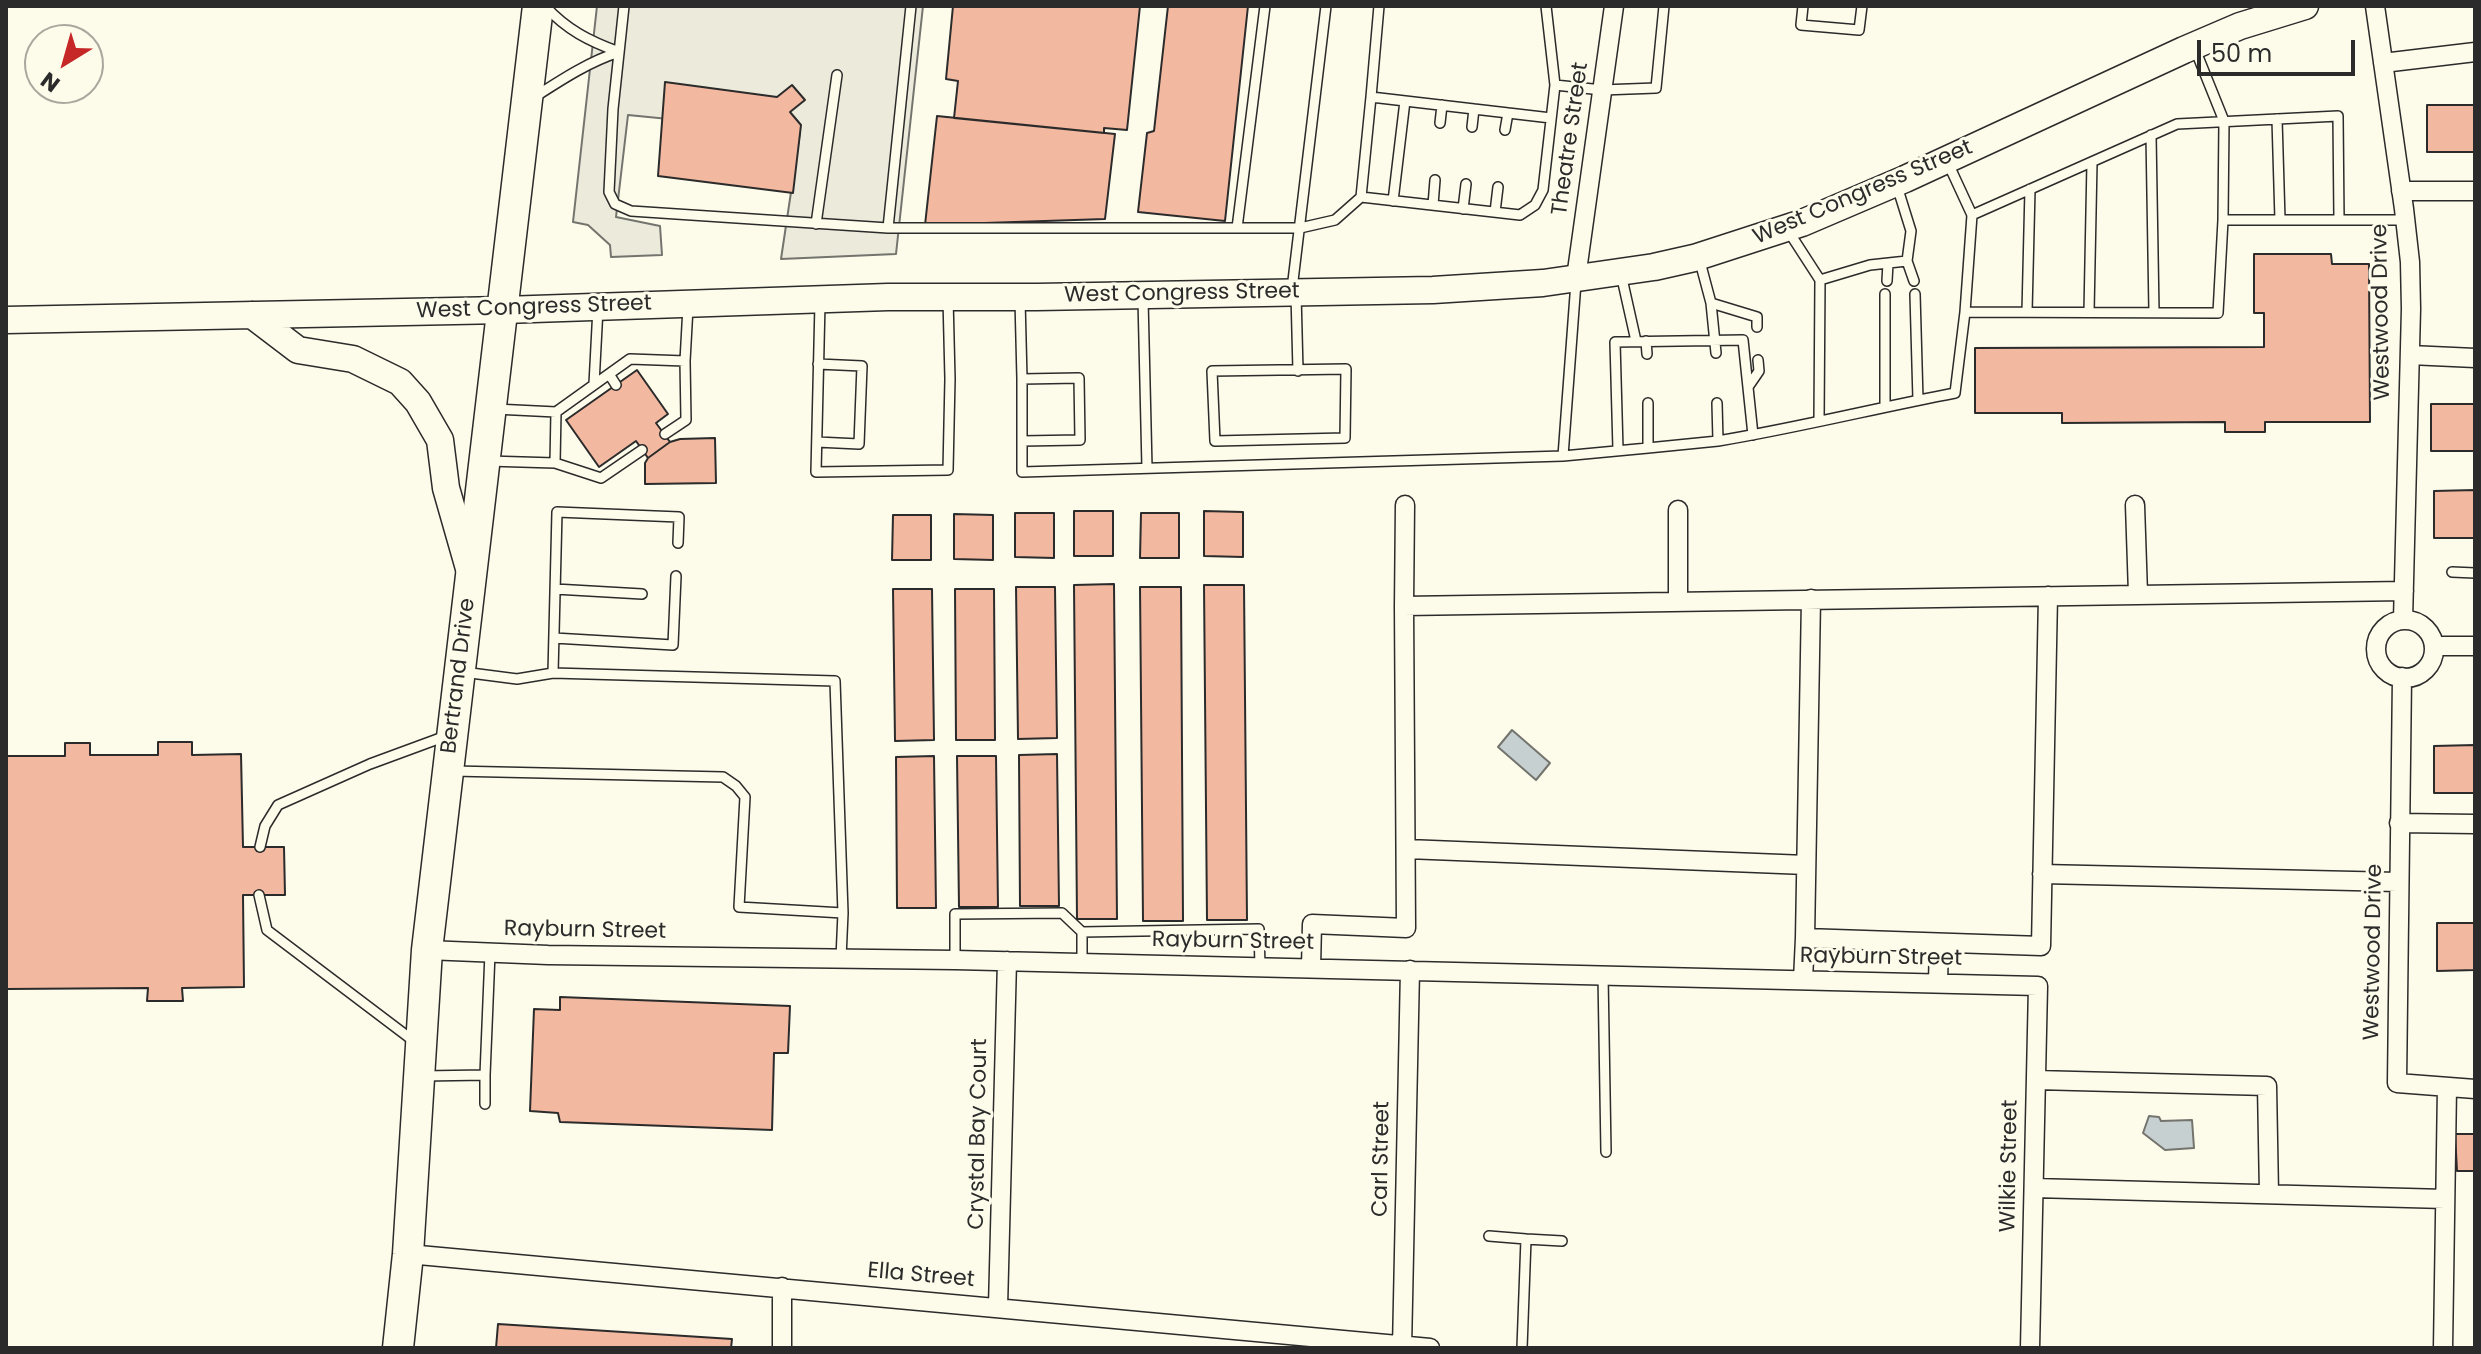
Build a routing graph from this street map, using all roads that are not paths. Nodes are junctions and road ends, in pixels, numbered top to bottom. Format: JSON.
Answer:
{"nodes":[{"id":1,"x":538,"y":6,"type":"edge"},
{"id":2,"x":545,"y":6,"type":"edge"},
{"id":3,"x":624,"y":6,"type":"edge"},
{"id":4,"x":911,"y":6,"type":"edge"},
{"id":5,"x":1265,"y":6,"type":"edge"},
{"id":6,"x":1326,"y":6,"type":"edge"},
{"id":7,"x":1379,"y":6,"type":"edge"},
{"id":8,"x":1546,"y":6,"type":"edge"},
{"id":9,"x":1614,"y":6,"type":"edge"},
{"id":10,"x":1664,"y":6,"type":"edge"},
{"id":11,"x":1803,"y":6,"type":"edge"},
{"id":12,"x":1862,"y":6,"type":"edge"},
{"id":13,"x":2305,"y":6,"type":"edge"},
{"id":14,"x":2375,"y":6,"type":"edge"},
{"id":15,"x":2194,"y":45,"type":"junction"},
{"id":16,"x":619,"y":52,"type":"junction"},
{"id":17,"x":2475,"y":52,"type":"edge"},
{"id":18,"x":2383,"y":63,"type":"junction"},
{"id":19,"x":837,"y":75,"type":"dead end"},
{"id":20,"x":1555,"y":85,"type":"junction"},
{"id":21,"x":1602,"y":90,"type":"junction"},
{"id":22,"x":1371,"y":97,"type":"junction"},
{"id":23,"x":1405,"y":101,"type":"junction"},
{"id":24,"x":527,"y":102,"type":"junction"},
{"id":25,"x":1442,"y":105,"type":"junction"},
{"id":26,"x":1474,"y":109,"type":"junction"},
{"id":27,"x":1508,"y":113,"type":"junction"},
{"id":28,"x":1551,"y":118,"type":"junction"},
{"id":29,"x":2277,"y":119,"type":"junction"},
{"id":30,"x":2224,"y":121,"type":"junction"},
{"id":31,"x":1440,"y":123,"type":"dead end"},
{"id":32,"x":1472,"y":127,"type":"dead end"},
{"id":33,"x":1505,"y":130,"type":"dead end"},
{"id":34,"x":2151,"y":135,"type":"junction"},
{"id":35,"x":1946,"y":160,"type":"junction"},
{"id":36,"x":2092,"y":162,"type":"junction"},
{"id":37,"x":1435,"y":180,"type":"dead end"},
{"id":38,"x":1896,"y":183,"type":"junction"},
{"id":39,"x":1466,"y":184,"type":"dead end"},
{"id":40,"x":1498,"y":187,"type":"dead end"},
{"id":41,"x":2030,"y":189,"type":"junction"},
{"id":42,"x":2401,"y":191,"type":"junction"},
{"id":43,"x":2475,"y":191,"type":"edge"},
{"id":44,"x":1361,"y":197,"type":"junction"},
{"id":45,"x":1393,"y":201,"type":"junction"},
{"id":46,"x":1433,"y":205,"type":"junction"},
{"id":47,"x":1463,"y":209,"type":"junction"},
{"id":48,"x":1495,"y":212,"type":"junction"},
{"id":49,"x":1972,"y":215,"type":"junction"},
{"id":50,"x":2223,"y":220,"type":"junction"},
{"id":51,"x":2280,"y":220,"type":"junction"},
{"id":52,"x":2339,"y":220,"type":"junction"},
{"id":53,"x":2405,"y":220,"type":"junction"},
{"id":54,"x":816,"y":224,"type":"junction"},
{"id":55,"x":888,"y":228,"type":"junction"},
{"id":56,"x":1237,"y":228,"type":"junction"},
{"id":57,"x":1300,"y":228,"type":"junction"},
{"id":58,"x":1787,"y":228,"type":"junction"},
{"id":59,"x":1698,"y":256,"type":"junction"},
{"id":60,"x":1907,"y":261,"type":"junction"},
{"id":61,"x":1888,"y":263,"type":"junction"},
{"id":62,"x":1620,"y":272,"type":"junction"},
{"id":63,"x":1576,"y":278,"type":"junction"},
{"id":64,"x":1820,"y":280,"type":"junction"},
{"id":65,"x":1887,"y":281,"type":"dead end"},
{"id":66,"x":1914,"y":281,"type":"dead end"},
{"id":67,"x":1294,"y":292,"type":"junction"},
{"id":68,"x":1885,"y":294,"type":"dead end"},
{"id":69,"x":1915,"y":294,"type":"dead end"},
{"id":70,"x":1143,"y":295,"type":"junction"},
{"id":71,"x":1020,"y":296,"type":"junction"},
{"id":72,"x":948,"y":297,"type":"junction"},
{"id":73,"x":820,"y":299,"type":"junction"},
{"id":74,"x":688,"y":303,"type":"junction"},
{"id":75,"x":1711,"y":303,"type":"junction"},
{"id":76,"x":598,"y":307,"type":"junction"},
{"id":77,"x":504,"y":310,"type":"junction"},
{"id":78,"x":1965,"y":312,"type":"junction"},
{"id":79,"x":2027,"y":312,"type":"junction"},
{"id":80,"x":2089,"y":312,"type":"junction"},
{"id":81,"x":2154,"y":312,"type":"junction"},
{"id":82,"x":252,"y":315,"type":"junction"},
{"id":83,"x":6,"y":320,"type":"edge"},
{"id":84,"x":1757,"y":327,"type":"dead end"},
{"id":85,"x":1715,"y":340,"type":"junction"},
{"id":86,"x":1641,"y":341,"type":"junction"},
{"id":87,"x":1716,"y":353,"type":"dead end"},
{"id":88,"x":1647,"y":354,"type":"dead end"},
{"id":89,"x":2410,"y":355,"type":"junction"},
{"id":90,"x":2475,"y":358,"type":"edge"},
{"id":91,"x":1758,"y":360,"type":"dead end"},
{"id":92,"x":685,"y":361,"type":"junction"},
{"id":93,"x":818,"y":364,"type":"junction"},
{"id":94,"x":1298,"y":371,"type":"junction"},
{"id":95,"x":609,"y":374,"type":"junction"},
{"id":96,"x":1022,"y":379,"type":"junction"},
{"id":97,"x":594,"y":384,"type":"junction"},
{"id":98,"x":616,"y":385,"type":"dead end"},
{"id":99,"x":1748,"y":387,"type":"junction"},
{"id":100,"x":576,"y":397,"type":"junction"},
{"id":101,"x":1918,"y":400,"type":"junction"},
{"id":102,"x":1648,"y":403,"type":"dead end"},
{"id":103,"x":1717,"y":403,"type":"dead end"},
{"id":104,"x":1885,"y":407,"type":"junction"},
{"id":105,"x":583,"y":408,"type":"dead end"},
{"id":106,"x":492,"y":409,"type":"junction"},
{"id":107,"x":556,"y":412,"type":"junction"},
{"id":108,"x":1819,"y":420,"type":"junction"},
{"id":109,"x":665,"y":434,"type":"dead end"},
{"id":110,"x":1753,"y":435,"type":"junction"},
{"id":111,"x":1022,"y":441,"type":"junction"},
{"id":112,"x":1718,"y":441,"type":"junction"},
{"id":113,"x":817,"y":442,"type":"junction"},
{"id":114,"x":1648,"y":448,"type":"junction"},
{"id":115,"x":642,"y":450,"type":"dead end"},
{"id":116,"x":1618,"y":450,"type":"junction"},
{"id":117,"x":1563,"y":456,"type":"junction"},
{"id":118,"x":485,"y":461,"type":"junction"},
{"id":119,"x":555,"y":463,"type":"junction"},
{"id":120,"x":1147,"y":468,"type":"junction"},
{"id":121,"x":1405,"y":505,"type":"dead end"},
{"id":122,"x":2135,"y":505,"type":"dead end"},
{"id":123,"x":1678,"y":510,"type":"dead end"},
{"id":124,"x":678,"y":543,"type":"dead end"},
{"id":125,"x":2452,"y":572,"type":"dead end"},
{"id":126,"x":2475,"y":573,"type":"edge"},
{"id":127,"x":471,"y":576,"type":"junction"},
{"id":128,"x":676,"y":576,"type":"dead end"},
{"id":129,"x":555,"y":589,"type":"junction"},
{"id":130,"x":2404,"y":591,"type":"junction"},
{"id":131,"x":642,"y":594,"type":"dead end"},
{"id":132,"x":2138,"y":594,"type":"junction"},
{"id":133,"x":2048,"y":596,"type":"junction"},
{"id":134,"x":1811,"y":599,"type":"junction"},
{"id":135,"x":1678,"y":601,"type":"junction"},
{"id":136,"x":1404,"y":606,"type":"junction"},
{"id":137,"x":2403,"y":620,"type":"junction"},
{"id":138,"x":554,"y":638,"type":"junction"},
{"id":139,"x":2434,"y":646,"type":"junction"},
{"id":140,"x":2475,"y":646,"type":"edge"},
{"id":141,"x":459,"y":671,"type":"junction"},
{"id":142,"x":553,"y":673,"type":"junction"},
{"id":143,"x":2402,"y":677,"type":"junction"},
{"id":144,"x":452,"y":734,"type":"junction"},
{"id":145,"x":448,"y":771,"type":"junction"},
{"id":146,"x":2399,"y":823,"type":"junction"},
{"id":147,"x":2475,"y":824,"type":"edge"},
{"id":148,"x":260,"y":847,"type":"dead end"},
{"id":149,"x":1407,"y":849,"type":"junction"},
{"id":150,"x":1806,"y":865,"type":"junction"},
{"id":151,"x":2042,"y":874,"type":"junction"},
{"id":152,"x":2398,"y":882,"type":"junction"},
{"id":153,"x":259,"y":895,"type":"dead end"},
{"id":154,"x":843,"y":913,"type":"junction"},
{"id":155,"x":1082,"y":932,"type":"junction"},
{"id":156,"x":1805,"y":938,"type":"junction"},
{"id":157,"x":1939,"y":943,"type":"junction"},
{"id":158,"x":427,"y":950,"type":"junction"},
{"id":159,"x":490,"y":953,"type":"junction"},
{"id":160,"x":841,"y":958,"type":"junction"},
{"id":161,"x":955,"y":960,"type":"junction"},
{"id":162,"x":1007,"y":961,"type":"junction"},
{"id":163,"x":1082,"y":963,"type":"junction"},
{"id":164,"x":1260,"y":967,"type":"junction"},
{"id":165,"x":1311,"y":968,"type":"junction"},
{"id":166,"x":1410,"y":970,"type":"junction"},
{"id":167,"x":1603,"y":975,"type":"junction"},
{"id":168,"x":1803,"y":980,"type":"junction"},
{"id":169,"x":1938,"y":983,"type":"junction"},
{"id":170,"x":2038,"y":986,"type":"joint"},
{"id":171,"x":421,"y":1046,"type":"junction"},
{"id":172,"x":485,"y":1075,"type":"junction"},
{"id":173,"x":419,"y":1076,"type":"junction"},
{"id":174,"x":2036,"y":1080,"type":"junction"},
{"id":175,"x":2447,"y":1087,"type":"junction"},
{"id":176,"x":2475,"y":1089,"type":"edge"},
{"id":177,"x":485,"y":1104,"type":"dead end"},
{"id":178,"x":1606,"y":1152,"type":"dead end"},
{"id":179,"x":2034,"y":1188,"type":"junction"},
{"id":180,"x":2269,"y":1194,"type":"junction"},
{"id":181,"x":2445,"y":1199,"type":"junction"},
{"id":182,"x":1489,"y":1236,"type":"dead end"},
{"id":183,"x":1526,"y":1239,"type":"junction"},
{"id":184,"x":1562,"y":1241,"type":"dead end"},
{"id":185,"x":408,"y":1254,"type":"junction"},
{"id":186,"x":782,"y":1287,"type":"junction"},
{"id":187,"x":998,"y":1307,"type":"junction"},
{"id":188,"x":1402,"y":1347,"type":"edge"},
{"id":189,"x":398,"y":1348,"type":"edge"},
{"id":190,"x":782,"y":1348,"type":"edge"},
{"id":191,"x":1430,"y":1348,"type":"edge"},
{"id":192,"x":1522,"y":1348,"type":"edge"},
{"id":193,"x":2030,"y":1348,"type":"edge"},
{"id":194,"x":2443,"y":1348,"type":"edge"}],
"edges":[{"from":1,"to":24,"type":"main road","name":"Bertrand Drive"},
{"from":2,"to":16,"type":"lane"},
{"from":3,"to":16,"type":"lane"},
{"from":4,"to":55,"type":"lane"},
{"from":5,"to":56,"type":"lane"},
{"from":6,"to":57,"type":"lane"},
{"from":7,"to":22,"type":"lane"},
{"from":8,"to":20,"type":"lane"},
{"from":9,"to":21,"type":"street","name":"Theatre Street"},
{"from":10,"to":21,"type":"lane"},
{"from":11,"to":12,"type":"lane"},
{"from":13,"to":15,"type":"main road","name":"West Congress Street"},
{"from":14,"to":18,"type":"street","name":"Westwood Drive"},
{"from":15,"to":30,"type":"lane"},
{"from":15,"to":35,"type":"main road","name":"West Congress Street"},
{"from":16,"to":24,"type":"lane"},
{"from":16,"to":54,"type":"lane"},
{"from":17,"to":18,"type":"street"},
{"from":18,"to":42,"type":"street","name":"Westwood Drive"},
{"from":19,"to":54,"type":"lane"},
{"from":20,"to":21,"type":"lane"},
{"from":20,"to":28,"type":"lane"},
{"from":21,"to":63,"type":"street","name":"Theatre Street"},
{"from":22,"to":23,"type":"lane"},
{"from":22,"to":44,"type":"lane"},
{"from":23,"to":25,"type":"lane"},
{"from":23,"to":45,"type":"lane"},
{"from":24,"to":77,"type":"main road","name":"Bertrand Drive"},
{"from":25,"to":26,"type":"lane"},
{"from":25,"to":31,"type":"lane"},
{"from":26,"to":27,"type":"lane"},
{"from":26,"to":32,"type":"lane"},
{"from":27,"to":28,"type":"lane"},
{"from":27,"to":33,"type":"lane"},
{"from":28,"to":48,"type":"lane"},
{"from":29,"to":30,"type":"lane"},
{"from":29,"to":51,"type":"lane"},
{"from":29,"to":52,"type":"lane"},
{"from":30,"to":34,"type":"lane"},
{"from":30,"to":50,"type":"lane"},
{"from":34,"to":36,"type":"lane"},
{"from":34,"to":81,"type":"lane"},
{"from":35,"to":38,"type":"main road","name":"West Congress Street"},
{"from":35,"to":49,"type":"lane"},
{"from":36,"to":41,"type":"lane"},
{"from":36,"to":80,"type":"lane"},
{"from":37,"to":46,"type":"lane"},
{"from":38,"to":58,"type":"main road","name":"West Congress Street"},
{"from":38,"to":60,"type":"lane"},
{"from":39,"to":47,"type":"lane"},
{"from":40,"to":48,"type":"lane"},
{"from":41,"to":49,"type":"lane"},
{"from":41,"to":79,"type":"lane"},
{"from":42,"to":43,"type":"street"},
{"from":42,"to":53,"type":"street","name":"Westwood Drive"},
{"from":44,"to":45,"type":"lane"},
{"from":44,"to":57,"type":"lane"},
{"from":45,"to":46,"type":"lane"},
{"from":46,"to":47,"type":"lane"},
{"from":47,"to":48,"type":"lane"},
{"from":49,"to":78,"type":"lane"},
{"from":50,"to":51,"type":"lane"},
{"from":50,"to":81,"type":"lane"},
{"from":51,"to":52,"type":"lane"},
{"from":52,"to":53,"type":"lane"},
{"from":53,"to":89,"type":"street","name":"Westwood Drive"},
{"from":54,"to":55,"type":"lane"},
{"from":55,"to":56,"type":"lane"},
{"from":56,"to":57,"type":"lane"},
{"from":57,"to":67,"type":"lane"},
{"from":58,"to":59,"type":"main road","name":"West Congress Street"},
{"from":58,"to":64,"type":"lane"},
{"from":59,"to":62,"type":"main road","name":"West Congress Street"},
{"from":59,"to":75,"type":"lane"},
{"from":60,"to":61,"type":"lane"},
{"from":60,"to":66,"type":"lane"},
{"from":61,"to":64,"type":"lane"},
{"from":61,"to":65,"type":"lane"},
{"from":62,"to":63,"type":"main road","name":"West Congress Street"},
{"from":62,"to":86,"type":"lane"},
{"from":63,"to":67,"type":"main road","name":"West Congress Street"},
{"from":63,"to":117,"type":"lane"},
{"from":64,"to":108,"type":"lane"},
{"from":67,"to":70,"type":"main road","name":"West Congress Street"},
{"from":67,"to":94,"type":"lane"},
{"from":68,"to":104,"type":"lane"},
{"from":69,"to":101,"type":"lane"},
{"from":70,"to":71,"type":"main road","name":"West Congress Street"},
{"from":70,"to":120,"type":"lane"},
{"from":71,"to":72,"type":"main road","name":"West Congress Street"},
{"from":71,"to":96,"type":"lane"},
{"from":72,"to":73,"type":"main road","name":"West Congress Street"},
{"from":72,"to":113,"type":"lane"},
{"from":73,"to":74,"type":"main road","name":"West Congress Street"},
{"from":73,"to":93,"type":"lane"},
{"from":74,"to":76,"type":"main road","name":"West Congress Street"},
{"from":74,"to":92,"type":"lane"},
{"from":75,"to":84,"type":"lane"},
{"from":75,"to":85,"type":"lane"},
{"from":76,"to":77,"type":"main road","name":"West Congress Street"},
{"from":76,"to":97,"type":"lane"},
{"from":77,"to":82,"type":"main road","name":"West Congress Street"},
{"from":77,"to":106,"type":"main road","name":"Bertrand Drive"},
{"from":78,"to":79,"type":"lane"},
{"from":78,"to":101,"type":"lane"},
{"from":79,"to":80,"type":"lane"},
{"from":80,"to":81,"type":"lane"},
{"from":82,"to":83,"type":"main road","name":"West Congress Street"},
{"from":82,"to":127,"type":"main road"},
{"from":85,"to":86,"type":"lane"},
{"from":85,"to":87,"type":"lane"},
{"from":85,"to":99,"type":"lane"},
{"from":86,"to":88,"type":"lane"},
{"from":86,"to":116,"type":"lane"},
{"from":89,"to":90,"type":"street"},
{"from":89,"to":130,"type":"street","name":"Westwood Drive"},
{"from":91,"to":99,"type":"lane"},
{"from":92,"to":95,"type":"lane"},
{"from":92,"to":109,"type":"lane"},
{"from":93,"to":113,"type":"lane"},
{"from":93,"to":113,"type":"lane"},
{"from":94,"to":94,"type":"lane"},
{"from":95,"to":97,"type":"lane"},
{"from":95,"to":98,"type":"lane"},
{"from":96,"to":111,"type":"lane"},
{"from":96,"to":111,"type":"lane"},
{"from":97,"to":100,"type":"lane"},
{"from":99,"to":110,"type":"lane"},
{"from":100,"to":105,"type":"lane"},
{"from":100,"to":107,"type":"lane"},
{"from":101,"to":104,"type":"lane"},
{"from":102,"to":114,"type":"lane"},
{"from":103,"to":112,"type":"lane"},
{"from":104,"to":108,"type":"lane"},
{"from":106,"to":107,"type":"lane"},
{"from":106,"to":118,"type":"main road","name":"Bertrand Drive"},
{"from":107,"to":119,"type":"lane"},
{"from":108,"to":110,"type":"lane"},
{"from":110,"to":112,"type":"lane"},
{"from":111,"to":120,"type":"lane"},
{"from":112,"to":114,"type":"lane"},
{"from":114,"to":116,"type":"lane"},
{"from":115,"to":119,"type":"lane"},
{"from":116,"to":117,"type":"lane"},
{"from":117,"to":120,"type":"lane"},
{"from":118,"to":119,"type":"lane"},
{"from":118,"to":127,"type":"main road","name":"Bertrand Drive"},
{"from":121,"to":136,"type":"street"},
{"from":122,"to":132,"type":"street"},
{"from":123,"to":135,"type":"street"},
{"from":124,"to":129,"type":"lane"},
{"from":125,"to":126,"type":"lane"},
{"from":127,"to":141,"type":"main road","name":"Bertrand Drive"},
{"from":128,"to":138,"type":"lane"},
{"from":129,"to":131,"type":"lane"},
{"from":129,"to":138,"type":"lane"},
{"from":130,"to":132,"type":"street"},
{"from":130,"to":137,"type":"street","name":"Westwood Drive"},
{"from":132,"to":133,"type":"street"},
{"from":133,"to":134,"type":"street"},
{"from":133,"to":151,"type":"street"},
{"from":134,"to":135,"type":"street"},
{"from":134,"to":150,"type":"street"},
{"from":135,"to":136,"type":"street"},
{"from":136,"to":149,"type":"street"},
{"from":137,"to":139,"type":"street"},
{"from":137,"to":143,"type":"street"},
{"from":138,"to":142,"type":"lane"},
{"from":139,"to":140,"type":"street"},
{"from":139,"to":143,"type":"street"},
{"from":141,"to":142,"type":"lane"},
{"from":141,"to":144,"type":"main road","name":"Bertrand Drive"},
{"from":142,"to":154,"type":"lane"},
{"from":143,"to":146,"type":"street","name":"Westwood Drive"},
{"from":144,"to":145,"type":"main road","name":"Bertrand Drive"},
{"from":144,"to":148,"type":"lane"},
{"from":145,"to":154,"type":"lane"},
{"from":145,"to":158,"type":"main road","name":"Bertrand Drive"},
{"from":146,"to":147,"type":"street"},
{"from":146,"to":152,"type":"street","name":"Westwood Drive"},
{"from":149,"to":150,"type":"street"},
{"from":149,"to":165,"type":"street"},
{"from":150,"to":156,"type":"street"},
{"from":151,"to":152,"type":"street"},
{"from":151,"to":157,"type":"street"},
{"from":152,"to":175,"type":"street","name":"Westwood Drive"},
{"from":153,"to":171,"type":"lane"},
{"from":154,"to":160,"type":"lane"},
{"from":155,"to":161,"type":"lane"},
{"from":155,"to":163,"type":"lane"},
{"from":155,"to":164,"type":"lane"},
{"from":156,"to":157,"type":"street"},
{"from":156,"to":168,"type":"street"},
{"from":157,"to":169,"type":"street"},
{"from":158,"to":159,"type":"street","name":"Rayburn Street"},
{"from":158,"to":171,"type":"main road","name":"Bertrand Drive"},
{"from":159,"to":160,"type":"street","name":"Rayburn Street"},
{"from":159,"to":172,"type":"lane"},
{"from":160,"to":161,"type":"street","name":"Rayburn Street"},
{"from":161,"to":162,"type":"street","name":"Rayburn Street"},
{"from":162,"to":163,"type":"street","name":"Rayburn Street"},
{"from":162,"to":187,"type":"street","name":"Crystal Bay Court"},
{"from":163,"to":164,"type":"street","name":"Rayburn Street"},
{"from":164,"to":165,"type":"street","name":"Rayburn Street"},
{"from":165,"to":166,"type":"street","name":"Rayburn Street"},
{"from":166,"to":167,"type":"street","name":"Rayburn Street"},
{"from":166,"to":188,"type":"street","name":"Carl Street"},
{"from":167,"to":168,"type":"street","name":"Rayburn Street"},
{"from":167,"to":178,"type":"lane"},
{"from":168,"to":169,"type":"street","name":"Rayburn Street"},
{"from":169,"to":170,"type":"street","name":"Rayburn Street"},
{"from":170,"to":174,"type":"street","name":"Wilkie Street"},
{"from":171,"to":173,"type":"main road","name":"Bertrand Drive"},
{"from":172,"to":173,"type":"lane"},
{"from":172,"to":177,"type":"lane"},
{"from":173,"to":185,"type":"main road","name":"Bertrand Drive"},
{"from":174,"to":179,"type":"street","name":"Wilkie Street"},
{"from":174,"to":180,"type":"street"},
{"from":175,"to":176,"type":"street"},
{"from":175,"to":181,"type":"street"},
{"from":179,"to":180,"type":"street"},
{"from":179,"to":193,"type":"street","name":"Wilkie Street"},
{"from":180,"to":181,"type":"street"},
{"from":181,"to":194,"type":"street"},
{"from":182,"to":183,"type":"lane"},
{"from":183,"to":184,"type":"lane"},
{"from":183,"to":192,"type":"lane"},
{"from":185,"to":186,"type":"street","name":"Ella Street"},
{"from":185,"to":189,"type":"main road","name":"Bertrand Drive"},
{"from":186,"to":187,"type":"street","name":"Ella Street"},
{"from":186,"to":190,"type":"street"},
{"from":187,"to":188,"type":"street","name":"Ella Street"},
{"from":188,"to":191,"type":"street","name":"Ella Street"}]}
